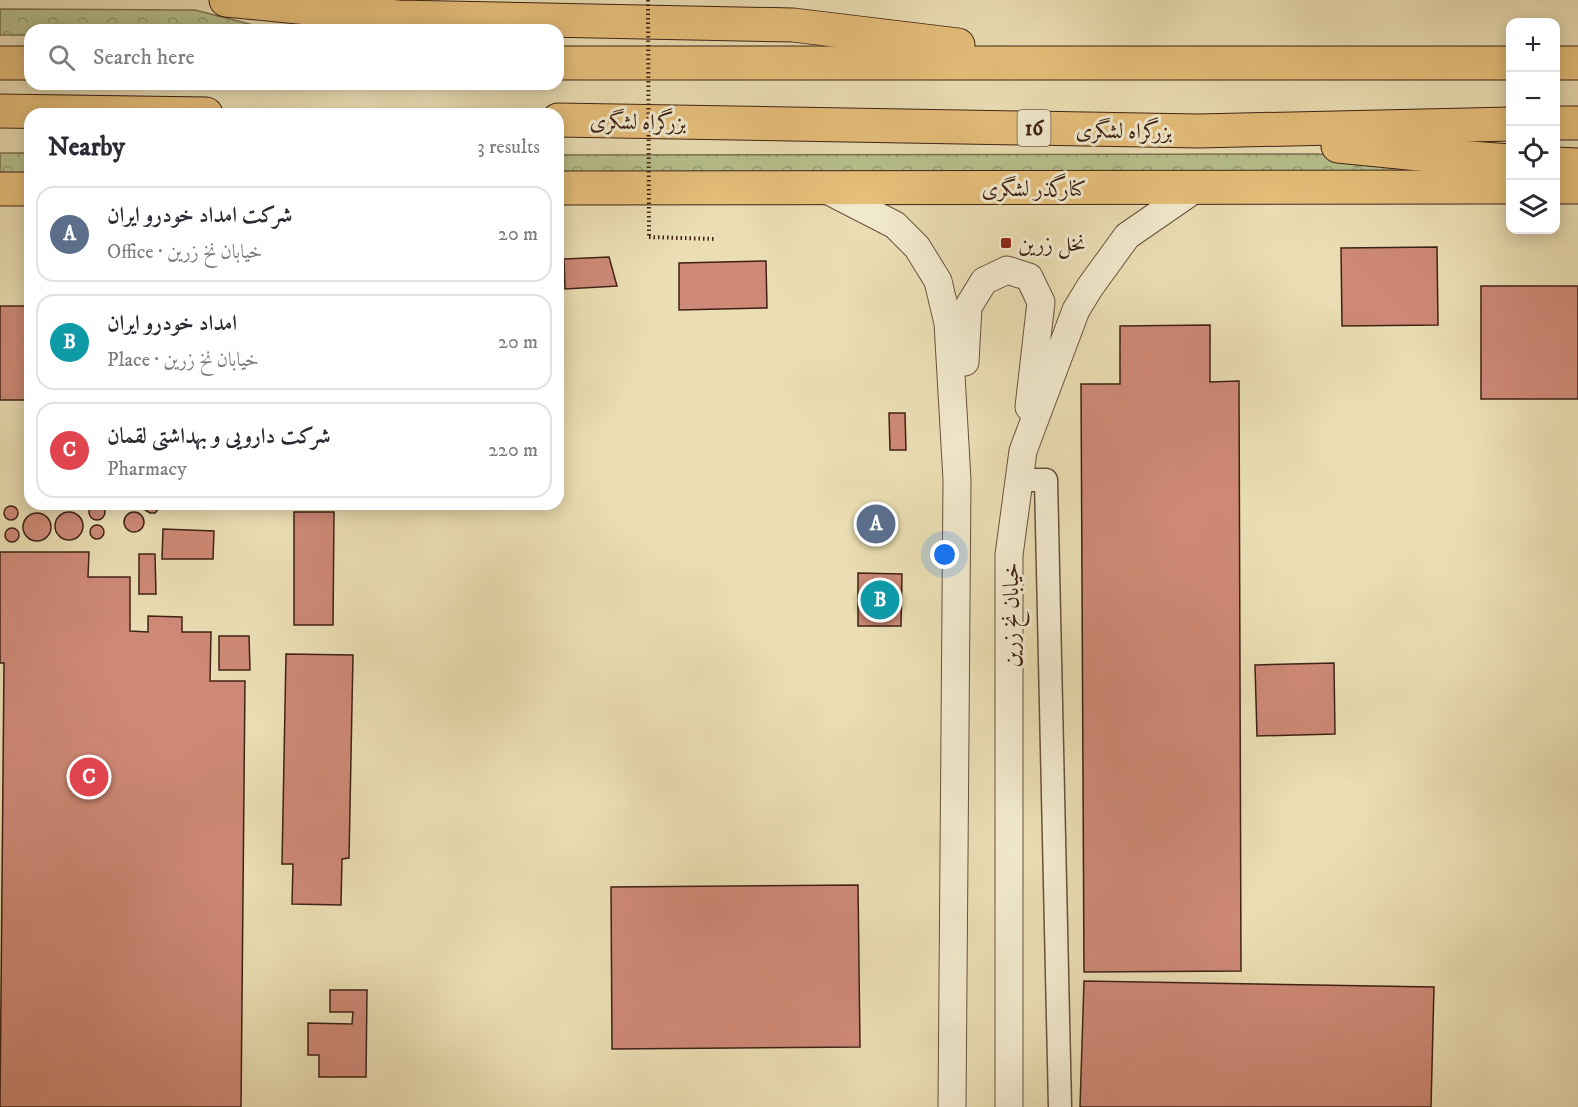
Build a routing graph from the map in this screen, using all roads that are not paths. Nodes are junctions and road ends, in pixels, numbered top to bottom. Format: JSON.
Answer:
{"nodes":[{"id":1,"x":226,"y":0,"type":"edge"},
{"id":2,"x":0,"y":63,"type":"edge"},
{"id":3,"x":24,"y":63,"type":"edge"},
{"id":4,"x":564,"y":63,"type":"edge"},
{"id":5,"x":1064,"y":63,"type":"junction"},
{"id":6,"x":1506,"y":63,"type":"edge"},
{"id":7,"x":1560,"y":63,"type":"edge"},
{"id":8,"x":1578,"y":63,"type":"edge"},
{"id":9,"x":0,"y":111,"type":"edge"},
{"id":10,"x":24,"y":111,"type":"edge"},
{"id":11,"x":564,"y":120,"type":"edge"},
{"id":12,"x":1560,"y":123,"type":"edge"},
{"id":13,"x":1578,"y":123,"type":"edge"},
{"id":14,"x":1506,"y":124,"type":"edge"},
{"id":15,"x":1199,"y":131,"type":"junction"},
{"id":16,"x":1506,"y":161,"type":"edge"},
{"id":17,"x":1560,"y":164,"type":"edge"},
{"id":18,"x":1578,"y":165,"type":"edge"},
{"id":19,"x":1506,"y":187,"type":"edge"},
{"id":20,"x":1560,"y":187,"type":"edge"},
{"id":21,"x":1578,"y":187,"type":"edge"},
{"id":22,"x":564,"y":188,"type":"edge"},
{"id":23,"x":823,"y":188,"type":"junction"},
{"id":24,"x":1198,"y":188,"type":"junction"},
{"id":25,"x":0,"y":189,"type":"edge"},
{"id":26,"x":24,"y":189,"type":"edge"},
{"id":27,"x":1023,"y":451,"type":"junction"},
{"id":28,"x":957,"y":480,"type":"junction"},
{"id":29,"x":1019,"y":480,"type":"junction"},
{"id":30,"x":952,"y":1107,"type":"edge"},
{"id":31,"x":1008,"y":1107,"type":"edge"},
{"id":32,"x":1060,"y":1107,"type":"edge"}],
"edges":[{"from":1,"to":5,"type":"main road"},
{"from":2,"to":3,"type":"main road"},
{"from":4,"to":5,"type":"main road"},
{"from":5,"to":6,"type":"main road"},
{"from":7,"to":8,"type":"main road"},
{"from":9,"to":10,"type":"main road"},
{"from":11,"to":15,"type":"main road","name":"بزرگراه لشگری","number":"16"},
{"from":12,"to":13,"type":"main road"},
{"from":14,"to":15,"type":"main road","name":"بزرگراه لشگری","number":"16"},
{"from":15,"to":16,"type":"main road"},
{"from":17,"to":18,"type":"main road"},
{"from":19,"to":24,"type":"main road","name":"کنارگذر لشگری"},
{"from":20,"to":21,"type":"main road"},
{"from":22,"to":23,"type":"main road","name":"کنارگذر لشگری"},
{"from":23,"to":24,"type":"main road","name":"کنارگذر لشگری"},
{"from":23,"to":28,"type":"street"},
{"from":24,"to":27,"type":"street","name":"خیابان نخ زرین"},
{"from":25,"to":26,"type":"main road"},
{"from":27,"to":28,"type":"street"},
{"from":27,"to":29,"type":"street","name":"خیابان نخ زرین"},
{"from":28,"to":30,"type":"street"},
{"from":29,"to":31,"type":"street","name":"خیابان نخ زرین"},
{"from":29,"to":32,"type":"street"}]}
